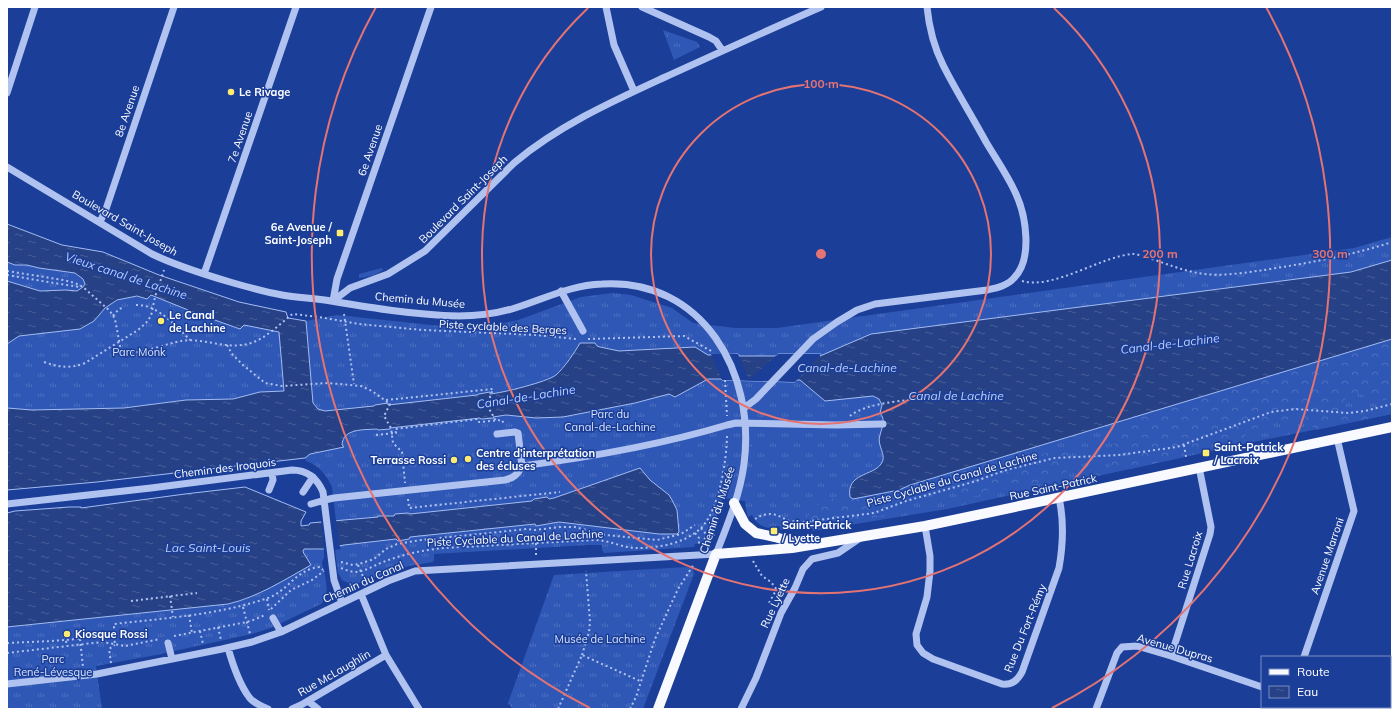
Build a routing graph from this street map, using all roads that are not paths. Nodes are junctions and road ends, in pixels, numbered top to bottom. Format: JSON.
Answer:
{"nodes":[{"id":1,"x":35,"y":7,"type":"edge"},
{"id":2,"x":174,"y":7,"type":"edge"},
{"id":3,"x":296,"y":7,"type":"edge"},
{"id":4,"x":431,"y":7,"type":"edge"},
{"id":5,"x":606,"y":7,"type":"edge"},
{"id":6,"x":642,"y":7,"type":"edge"},
{"id":7,"x":821,"y":7,"type":"edge"},
{"id":8,"x":927,"y":7,"type":"edge"},
{"id":9,"x":722,"y":50,"type":"junction"},
{"id":10,"x":634,"y":91,"type":"junction"},
{"id":11,"x":7,"y":93,"type":"edge"},
{"id":12,"x":7,"y":167,"type":"edge"},
{"id":13,"x":100,"y":222,"type":"junction"},
{"id":14,"x":204,"y":274,"type":"junction"},
{"id":15,"x":561,"y":291,"type":"junction"},
{"id":16,"x":333,"y":301,"type":"junction"},
{"id":17,"x":583,"y":331,"type":"dead end"},
{"id":18,"x":744,"y":408,"type":"junction"},
{"id":19,"x":745,"y":423,"type":"junction"},
{"id":20,"x":883,"y":424,"type":"dead end"},
{"id":21,"x":1392,"y":427,"type":"edge"},
{"id":22,"x":497,"y":434,"type":"dead end"},
{"id":23,"x":1337,"y":438,"type":"junction"},
{"id":24,"x":522,"y":466,"type":"junction"},
{"id":25,"x":1200,"y":467,"type":"junction"},
{"id":26,"x":272,"y":473,"type":"junction"},
{"id":27,"x":313,"y":477,"type":"junction"},
{"id":28,"x":269,"y":490,"type":"dead end"},
{"id":29,"x":303,"y":492,"type":"dead end"},
{"id":30,"x":1059,"y":498,"type":"junction"},
{"id":31,"x":325,"y":500,"type":"junction"},
{"id":32,"x":734,"y":503,"type":"junction"},
{"id":33,"x":7,"y":504,"type":"edge"},
{"id":34,"x":311,"y":504,"type":"dead end"},
{"id":35,"x":925,"y":526,"type":"junction"},
{"id":36,"x":861,"y":537,"type":"junction"},
{"id":37,"x":806,"y":546,"type":"junction"},
{"id":38,"x":716,"y":554,"type":"junction"},
{"id":39,"x":361,"y":594,"type":"junction"},
{"id":40,"x":342,"y":603,"type":"junction"},
{"id":41,"x":273,"y":618,"type":"dead end"},
{"id":42,"x":281,"y":632,"type":"junction"},
{"id":43,"x":168,"y":643,"type":"dead end"},
{"id":44,"x":228,"y":648,"type":"junction"},
{"id":45,"x":386,"y":655,"type":"junction"},
{"id":46,"x":1171,"y":656,"type":"junction"},
{"id":47,"x":1304,"y":656,"type":"edge"},
{"id":48,"x":172,"y":659,"type":"junction"},
{"id":49,"x":7,"y":684,"type":"edge"},
{"id":50,"x":1261,"y":687,"type":"edge"},
{"id":51,"x":308,"y":701,"type":"junction"},
{"id":52,"x":268,"y":709,"type":"edge"},
{"id":53,"x":292,"y":709,"type":"edge"},
{"id":54,"x":318,"y":709,"type":"edge"},
{"id":55,"x":419,"y":709,"type":"edge"},
{"id":56,"x":658,"y":709,"type":"edge"},
{"id":57,"x":742,"y":709,"type":"edge"},
{"id":58,"x":1096,"y":709,"type":"edge"}],
"edges":[{"from":1,"to":11,"type":"street"},
{"from":2,"to":13,"type":"street","name":"8e Avenue"},
{"from":3,"to":14,"type":"street","name":"7e Avenue"},
{"from":4,"to":16,"type":"street","name":"6e Avenue"},
{"from":5,"to":10,"type":"street"},
{"from":6,"to":9,"type":"street"},
{"from":7,"to":9,"type":"street","name":"Boulevard Saint-Joseph"},
{"from":8,"to":18,"type":"street"},
{"from":9,"to":10,"type":"street","name":"Boulevard Saint-Joseph"},
{"from":10,"to":16,"type":"street","name":"Boulevard Saint-Joseph"},
{"from":12,"to":13,"type":"street","name":"Boulevard Saint-Joseph"},
{"from":13,"to":14,"type":"street","name":"Boulevard Saint-Joseph"},
{"from":14,"to":16,"type":"street","name":"Boulevard Saint-Joseph"},
{"from":15,"to":16,"type":"street","name":"Chemin du Musée"},
{"from":15,"to":17,"type":"street"},
{"from":15,"to":18,"type":"street","name":"Chemin du Musée"},
{"from":18,"to":19,"type":"street","name":"Chemin du Musée"},
{"from":19,"to":20,"type":"street"},
{"from":19,"to":24,"type":"street"},
{"from":19,"to":32,"type":"street","name":"Chemin du Musée"},
{"from":21,"to":23,"type":"main road","name":"Rue Saint-Patrick"},
{"from":22,"to":24,"type":"street"},
{"from":23,"to":25,"type":"main road","name":"Rue Saint-Patrick"},
{"from":23,"to":47,"type":"street","name":"Avenue Marroni"},
{"from":24,"to":31,"type":"street"},
{"from":25,"to":30,"type":"main road","name":"Rue Saint-Patrick"},
{"from":25,"to":46,"type":"street","name":"Rue Lacroix"},
{"from":26,"to":27,"type":"street","name":"Chemin des Iroquois"},
{"from":26,"to":28,"type":"street"},
{"from":26,"to":33,"type":"street","name":"Chemin des Iroquois"},
{"from":27,"to":29,"type":"street"},
{"from":27,"to":31,"type":"street"},
{"from":30,"to":35,"type":"main road","name":"Rue Saint-Patrick"},
{"from":30,"to":35,"type":"street","name":"Rue Du Fort-Rémy"},
{"from":31,"to":34,"type":"street"},
{"from":31,"to":40,"type":"street"},
{"from":32,"to":37,"type":"main road"},
{"from":32,"to":38,"type":"street","name":"Chemin du Musée"},
{"from":35,"to":36,"type":"main road","name":"Rue Saint-Patrick"},
{"from":36,"to":37,"type":"main road","name":"Rue Saint-Patrick"},
{"from":36,"to":57,"type":"street","name":"Rue Lyette"},
{"from":37,"to":38,"type":"main road","name":"Rue Saint-Patrick"},
{"from":38,"to":39,"type":"street","name":"Chemin du Canal"},
{"from":38,"to":56,"type":"main road","name":"Chemin du Musée"},
{"from":39,"to":40,"type":"street","name":"Chemin du Canal"},
{"from":39,"to":45,"type":"street"},
{"from":40,"to":42,"type":"street","name":"Chemin du Canal"},
{"from":41,"to":42,"type":"street"},
{"from":42,"to":44,"type":"street","name":"Chemin du Canal"},
{"from":43,"to":48,"type":"street"},
{"from":44,"to":48,"type":"street","name":"Chemin du Canal"},
{"from":44,"to":52,"type":"street"},
{"from":45,"to":51,"type":"street","name":"Rue McLaughlin"},
{"from":45,"to":55,"type":"street"},
{"from":46,"to":50,"type":"street","name":"Avenue Dupras"},
{"from":46,"to":58,"type":"street","name":"Avenue Dupras"},
{"from":48,"to":49,"type":"street","name":"Chemin du Canal"},
{"from":51,"to":53,"type":"street","name":"Rue McLaughlin"},
{"from":51,"to":54,"type":"street"}]}
